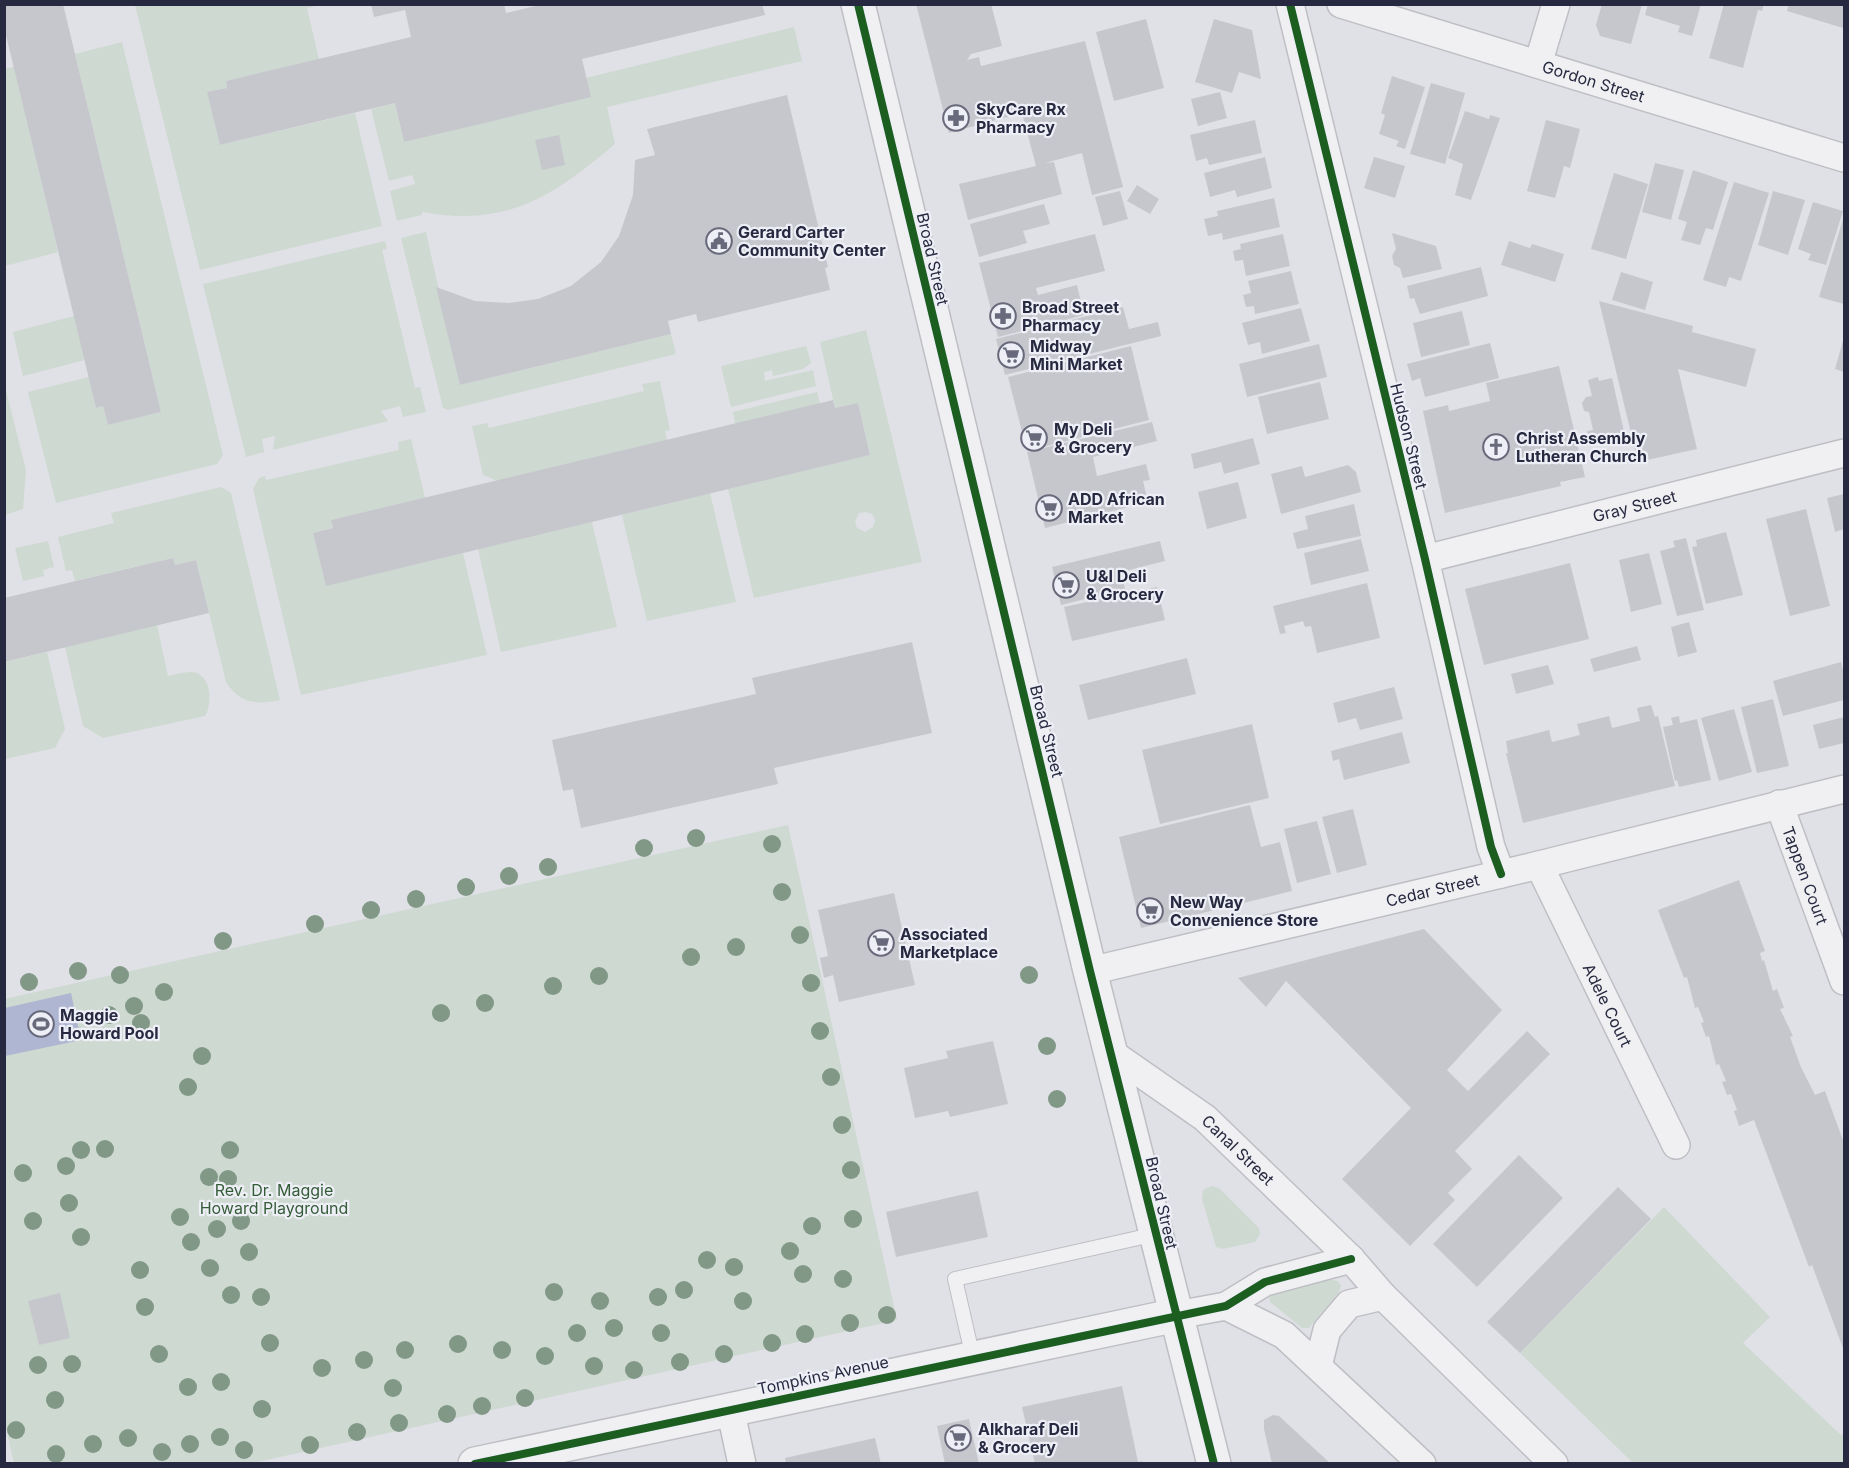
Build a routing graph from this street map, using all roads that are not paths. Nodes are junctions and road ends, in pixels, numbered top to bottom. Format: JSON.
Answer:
{"nodes":[{"id":1,"x":858,"y":4,"type":"edge"},
{"id":2,"x":1290,"y":4,"type":"edge"},
{"id":3,"x":1341,"y":4,"type":"edge"},
{"id":4,"x":1556,"y":4,"type":"edge"},
{"id":5,"x":1538,"y":64,"type":"junction"},
{"id":6,"x":1845,"y":158,"type":"edge"},
{"id":7,"x":1845,"y":453,"type":"edge"},
{"id":8,"x":1425,"y":559,"type":"junction"},
{"id":9,"x":1845,"y":789,"type":"edge"},
{"id":10,"x":1779,"y":804,"type":"junction"},
{"id":11,"x":1539,"y":865,"type":"junction"},
{"id":12,"x":1501,"y":874,"type":"junction"},
{"id":13,"x":1090,"y":971,"type":"junction"},
{"id":14,"x":1845,"y":981,"type":"edge"},
{"id":15,"x":1113,"y":1054,"type":"junction"},
{"id":16,"x":1676,"y":1145,"type":"dead end"},
{"id":17,"x":1156,"y":1234,"type":"junction"},
{"id":18,"x":1352,"y":1259,"type":"junction"},
{"id":19,"x":1383,"y":1296,"type":"junction"},
{"id":20,"x":1226,"y":1306,"type":"junction"},
{"id":21,"x":1177,"y":1315,"type":"junction"},
{"id":22,"x":973,"y":1358,"type":"junction"},
{"id":23,"x":1318,"y":1366,"type":"junction"},
{"id":24,"x":730,"y":1408,"type":"junction"},
{"id":25,"x":475,"y":1464,"type":"edge"},
{"id":26,"x":742,"y":1464,"type":"edge"},
{"id":27,"x":1214,"y":1464,"type":"edge"},
{"id":28,"x":1422,"y":1464,"type":"edge"},
{"id":29,"x":1554,"y":1464,"type":"edge"}],
"edges":[{"from":1,"to":13,"type":"street","name":"Broad Street"},
{"from":2,"to":8,"type":"street","name":"Hudson Street"},
{"from":3,"to":5,"type":"street","name":"Gordon Street"},
{"from":4,"to":5,"type":"street"},
{"from":5,"to":6,"type":"street","name":"Gordon Street"},
{"from":7,"to":8,"type":"street","name":"Gray Street"},
{"from":8,"to":12,"type":"street","name":"Hudson Street"},
{"from":9,"to":10,"type":"street","name":"Cedar Street"},
{"from":10,"to":11,"type":"street","name":"Cedar Street"},
{"from":10,"to":14,"type":"street","name":"Tappen Court"},
{"from":11,"to":12,"type":"street","name":"Cedar Street"},
{"from":11,"to":16,"type":"street","name":"Adele Court"},
{"from":12,"to":13,"type":"street","name":"Cedar Street"},
{"from":13,"to":15,"type":"street","name":"Broad Street"},
{"from":15,"to":17,"type":"street","name":"Broad Street"},
{"from":15,"to":18,"type":"street","name":"Canal Street"},
{"from":17,"to":21,"type":"street","name":"Broad Street"},
{"from":17,"to":22,"type":"lane"},
{"from":18,"to":19,"type":"street","name":"Canal Street"},
{"from":18,"to":20,"type":"street"},
{"from":19,"to":23,"type":"street"},
{"from":19,"to":29,"type":"street","name":"Canal Street"},
{"from":20,"to":21,"type":"street"},
{"from":20,"to":23,"type":"street"},
{"from":21,"to":22,"type":"street","name":"Tompkins Avenue"},
{"from":21,"to":27,"type":"street","name":"Broad Street"},
{"from":22,"to":24,"type":"street","name":"Tompkins Avenue"},
{"from":23,"to":28,"type":"street"},
{"from":24,"to":25,"type":"street","name":"Tompkins Avenue"},
{"from":24,"to":26,"type":"street"}]}
